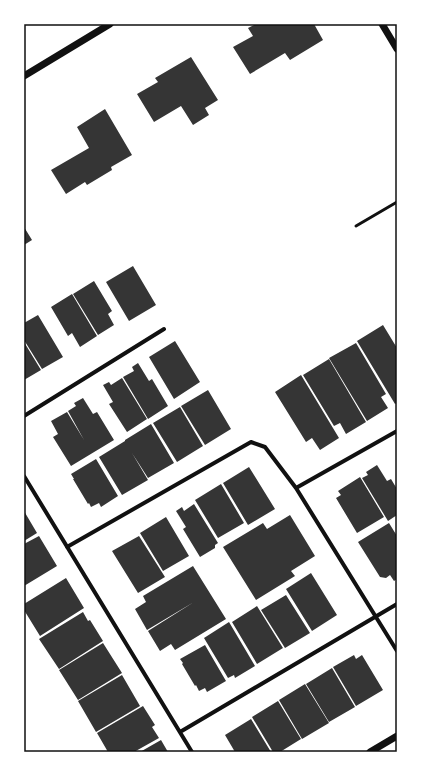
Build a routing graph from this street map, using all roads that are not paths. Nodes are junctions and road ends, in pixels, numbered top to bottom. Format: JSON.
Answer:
{"nodes":[{"id":1,"x":110,"y":24,"type":"edge"},
{"id":2,"x":382,"y":24,"type":"edge"},
{"id":3,"x":397,"y":48,"type":"edge"},
{"id":4,"x":24,"y":76,"type":"edge"},
{"id":5,"x":397,"y":202,"type":"edge"},
{"id":6,"x":356,"y":226,"type":"dead end"},
{"id":7,"x":164,"y":329,"type":"dead end"},
{"id":8,"x":24,"y":416,"type":"edge"},
{"id":9,"x":397,"y":431,"type":"edge"},
{"id":10,"x":24,"y":476,"type":"edge"},
{"id":11,"x":296,"y":488,"type":"junction"},
{"id":12,"x":67,"y":547,"type":"junction"},
{"id":13,"x":397,"y":604,"type":"edge"},
{"id":14,"x":375,"y":616,"type":"junction"},
{"id":15,"x":397,"y":651,"type":"edge"},
{"id":16,"x":180,"y":732,"type":"junction"},
{"id":17,"x":397,"y":736,"type":"edge"},
{"id":18,"x":192,"y":752,"type":"edge"},
{"id":19,"x":370,"y":752,"type":"edge"}],
"edges":[{"from":1,"to":4,"type":"street"},
{"from":2,"to":3,"type":"street"},
{"from":5,"to":6,"type":"lane"},
{"from":7,"to":8,"type":"street"},
{"from":9,"to":11,"type":"street"},
{"from":10,"to":12,"type":"street"},
{"from":11,"to":12,"type":"street"},
{"from":11,"to":14,"type":"street"},
{"from":12,"to":16,"type":"street"},
{"from":13,"to":14,"type":"street"},
{"from":14,"to":15,"type":"street"},
{"from":14,"to":16,"type":"street"},
{"from":16,"to":18,"type":"street"},
{"from":17,"to":19,"type":"street"}]}
